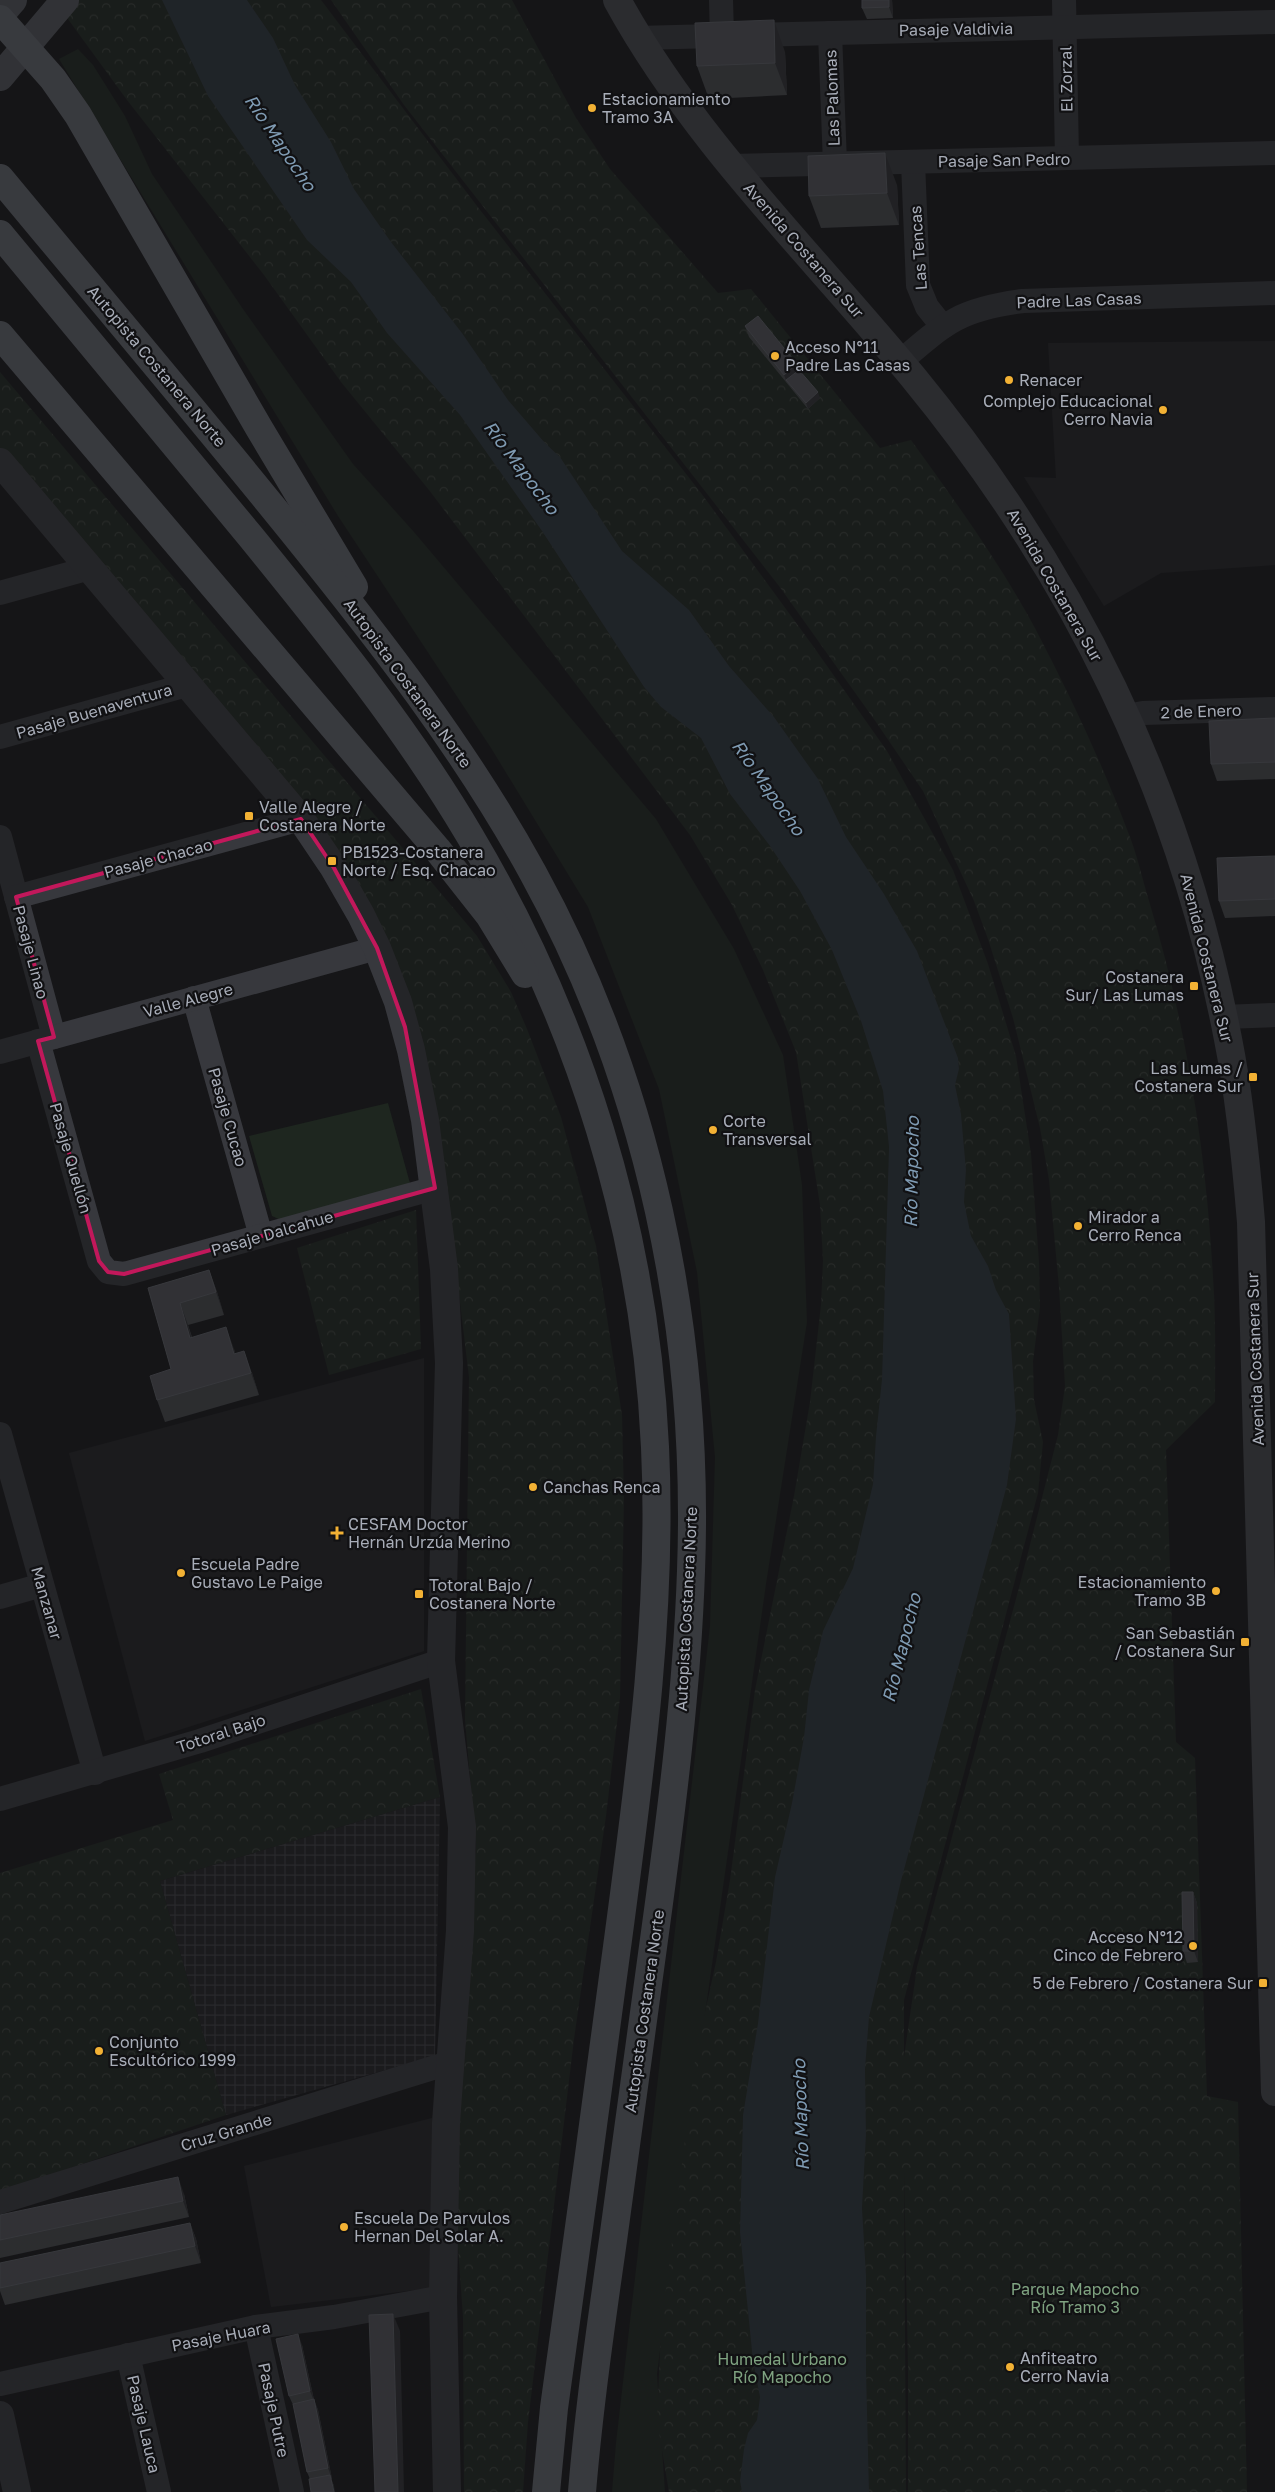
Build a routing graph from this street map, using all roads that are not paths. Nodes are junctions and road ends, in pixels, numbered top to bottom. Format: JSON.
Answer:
{"nodes":[{"id":1,"x":65,"y":0,"type":"edge"},
{"id":2,"x":617,"y":0,"type":"edge"},
{"id":3,"x":721,"y":0,"type":"edge"},
{"id":4,"x":1064,"y":0,"type":"edge"},
{"id":5,"x":5,"y":10,"type":"edge"},
{"id":6,"x":1275,"y":22,"type":"edge"},
{"id":7,"x":1065,"y":27,"type":"junction"},
{"id":8,"x":830,"y":33,"type":"junction"},
{"id":9,"x":722,"y":36,"type":"junction"},
{"id":10,"x":637,"y":38,"type":"junction"},
{"id":11,"x":32,"y":40,"type":"junction"},
{"id":12,"x":0,"y":77,"type":"edge"},
{"id":13,"x":1275,"y":153,"type":"edge"},
{"id":14,"x":1067,"y":158,"type":"junction"},
{"id":15,"x":913,"y":162,"type":"junction"},
{"id":16,"x":835,"y":164,"type":"junction"},
{"id":17,"x":732,"y":166,"type":"junction"},
{"id":18,"x":0,"y":178,"type":"edge"},
{"id":19,"x":0,"y":234,"type":"edge"},
{"id":20,"x":1275,"y":293,"type":"edge"},
{"id":21,"x":943,"y":326,"type":"junction"},
{"id":22,"x":0,"y":335,"type":"edge"},
{"id":23,"x":900,"y":362,"type":"junction"},
{"id":24,"x":0,"y":462,"type":"edge"},
{"id":25,"x":90,"y":568,"type":"junction"},
{"id":26,"x":0,"y":593,"type":"edge"},
{"id":27,"x":397,"y":663,"type":"junction"},
{"id":28,"x":187,"y":684,"type":"junction"},
{"id":29,"x":1275,"y":709,"type":"edge"},
{"id":30,"x":1127,"y":716,"type":"junction"},
{"id":31,"x":0,"y":737,"type":"edge"},
{"id":32,"x":300,"y":819,"type":"junction"},
{"id":33,"x":0,"y":837,"type":"edge"},
{"id":34,"x":16,"y":897,"type":"junction"},
{"id":35,"x":377,"y":948,"type":"junction"},
{"id":36,"x":194,"y":998,"type":"junction"},
{"id":37,"x":1275,"y":1015,"type":"edge"},
{"id":38,"x":1224,"y":1017,"type":"junction"},
{"id":39,"x":46,"y":1039,"type":"junction"},
{"id":40,"x":0,"y":1052,"type":"edge"},
{"id":41,"x":579,"y":1064,"type":"junction"},
{"id":42,"x":435,"y":1188,"type":"junction"},
{"id":43,"x":261,"y":1236,"type":"junction"},
{"id":44,"x":108,"y":1272,"type":"joint"},
{"id":45,"x":1266,"y":1427,"type":"edge"},
{"id":46,"x":0,"y":1434,"type":"edge"},
{"id":47,"x":42,"y":1585,"type":"junction"},
{"id":48,"x":0,"y":1597,"type":"edge"},
{"id":49,"x":441,"y":1661,"type":"junction"},
{"id":50,"x":1270,"y":1686,"type":"edge"},
{"id":51,"x":95,"y":1773,"type":"junction"},
{"id":52,"x":0,"y":1799,"type":"edge"},
{"id":53,"x":1274,"y":2023,"type":"edge"},
{"id":54,"x":452,"y":2062,"type":"junction"},
{"id":55,"x":1275,"y":2092,"type":"edge"},
{"id":56,"x":0,"y":2202,"type":"edge"},
{"id":57,"x":443,"y":2297,"type":"junction"},
{"id":58,"x":256,"y":2328,"type":"junction"},
{"id":59,"x":128,"y":2355,"type":"junction"},
{"id":60,"x":0,"y":2384,"type":"edge"},
{"id":61,"x":0,"y":2415,"type":"edge"},
{"id":62,"x":17,"y":2492,"type":"edge"},
{"id":63,"x":159,"y":2492,"type":"edge"},
{"id":64,"x":292,"y":2492,"type":"edge"},
{"id":65,"x":447,"y":2492,"type":"edge"},
{"id":66,"x":546,"y":2492,"type":"edge"},
{"id":67,"x":582,"y":2492,"type":"edge"}],
"edges":[{"from":1,"to":11,"type":"main road"},
{"from":2,"to":10,"type":"main road","name":"Avenida Costanera Sur"},
{"from":3,"to":9,"type":"street"},
{"from":4,"to":7,"type":"street","name":"El Zorzal"},
{"from":5,"to":11,"type":"highway"},
{"from":6,"to":7,"type":"street","name":"Pasaje Valdivia"},
{"from":7,"to":8,"type":"street","name":"Pasaje Valdivia"},
{"from":7,"to":14,"type":"street","name":"El Zorzal"},
{"from":8,"to":9,"type":"street","name":"Pasaje Valdivia"},
{"from":8,"to":16,"type":"street","name":"Las Palomas"},
{"from":9,"to":10,"type":"street","name":"Pasaje Valdivia"},
{"from":10,"to":17,"type":"main road","name":"Avenida Costanera Sur"},
{"from":11,"to":12,"type":"main road"},
{"from":11,"to":27,"type":"highway"},
{"from":13,"to":14,"type":"street","name":"Pasaje San Pedro"},
{"from":14,"to":15,"type":"street","name":"Pasaje San Pedro"},
{"from":15,"to":16,"type":"street","name":"Pasaje San Pedro"},
{"from":15,"to":21,"type":"street","name":"Las Tencas"},
{"from":16,"to":17,"type":"street","name":"Pasaje San Pedro"},
{"from":17,"to":23,"type":"main road","name":"Avenida Costanera Sur"},
{"from":18,"to":27,"type":"highway","name":"Autopista Costanera Norte"},
{"from":19,"to":41,"type":"highway","name":"Autopista Costanera Norte"},
{"from":20,"to":21,"type":"street","name":"Padre Las Casas"},
{"from":21,"to":23,"type":"street","name":"Padre Las Casas"},
{"from":22,"to":41,"type":"highway"},
{"from":23,"to":30,"type":"main road","name":"Avenida Costanera Sur"},
{"from":24,"to":25,"type":"street"},
{"from":25,"to":26,"type":"street"},
{"from":25,"to":28,"type":"street"},
{"from":27,"to":67,"type":"highway","name":"Autopista Costanera Norte"},
{"from":28,"to":31,"type":"street","name":"Pasaje Buenaventura"},
{"from":28,"to":32,"type":"street"},
{"from":29,"to":30,"type":"street","name":"2 de Enero"},
{"from":30,"to":38,"type":"main road","name":"Avenida Costanera Sur"},
{"from":32,"to":34,"type":"street","name":"Pasaje Chacao"},
{"from":32,"to":35,"type":"street"},
{"from":33,"to":34,"type":"street","name":"Pasaje Linao"},
{"from":34,"to":39,"type":"street","name":"Pasaje Linao"},
{"from":35,"to":36,"type":"street","name":"Valle Alegre"},
{"from":35,"to":42,"type":"street"},
{"from":36,"to":39,"type":"street","name":"Valle Alegre"},
{"from":36,"to":43,"type":"street","name":"Pasaje Cucao"},
{"from":37,"to":38,"type":"street"},
{"from":38,"to":45,"type":"main road","name":"Avenida Costanera Sur"},
{"from":39,"to":40,"type":"street","name":"Valle Alegre"},
{"from":39,"to":44,"type":"street","name":"Pasaje Quellón"},
{"from":41,"to":66,"type":"highway","name":"Autopista Costanera Norte"},
{"from":42,"to":43,"type":"street","name":"Pasaje Dalcahue"},
{"from":42,"to":49,"type":"street"},
{"from":43,"to":44,"type":"street","name":"Pasaje Dalcahue"},
{"from":45,"to":50,"type":"main road","name":"Avenida Costanera Sur"},
{"from":46,"to":47,"type":"street","name":"Manzanar"},
{"from":47,"to":48,"type":"street"},
{"from":47,"to":51,"type":"street","name":"Manzanar"},
{"from":49,"to":51,"type":"street","name":"Totoral Bajo"},
{"from":49,"to":54,"type":"street"},
{"from":50,"to":53,"type":"main road","name":"Avenida Costanera Sur"},
{"from":51,"to":52,"type":"street","name":"Totoral Bajo"},
{"from":53,"to":55,"type":"main road","name":"Avenida Costanera Sur"},
{"from":54,"to":56,"type":"street","name":"Cruz Grande"},
{"from":54,"to":57,"type":"street"},
{"from":57,"to":58,"type":"street","name":"Pasaje Huara"},
{"from":57,"to":65,"type":"street"},
{"from":58,"to":59,"type":"street","name":"Pasaje Huara"},
{"from":58,"to":64,"type":"street","name":"Pasaje Putre"},
{"from":59,"to":60,"type":"street","name":"Pasaje Huara"},
{"from":59,"to":63,"type":"street","name":"Pasaje Lauca"},
{"from":61,"to":62,"type":"street"}]}
